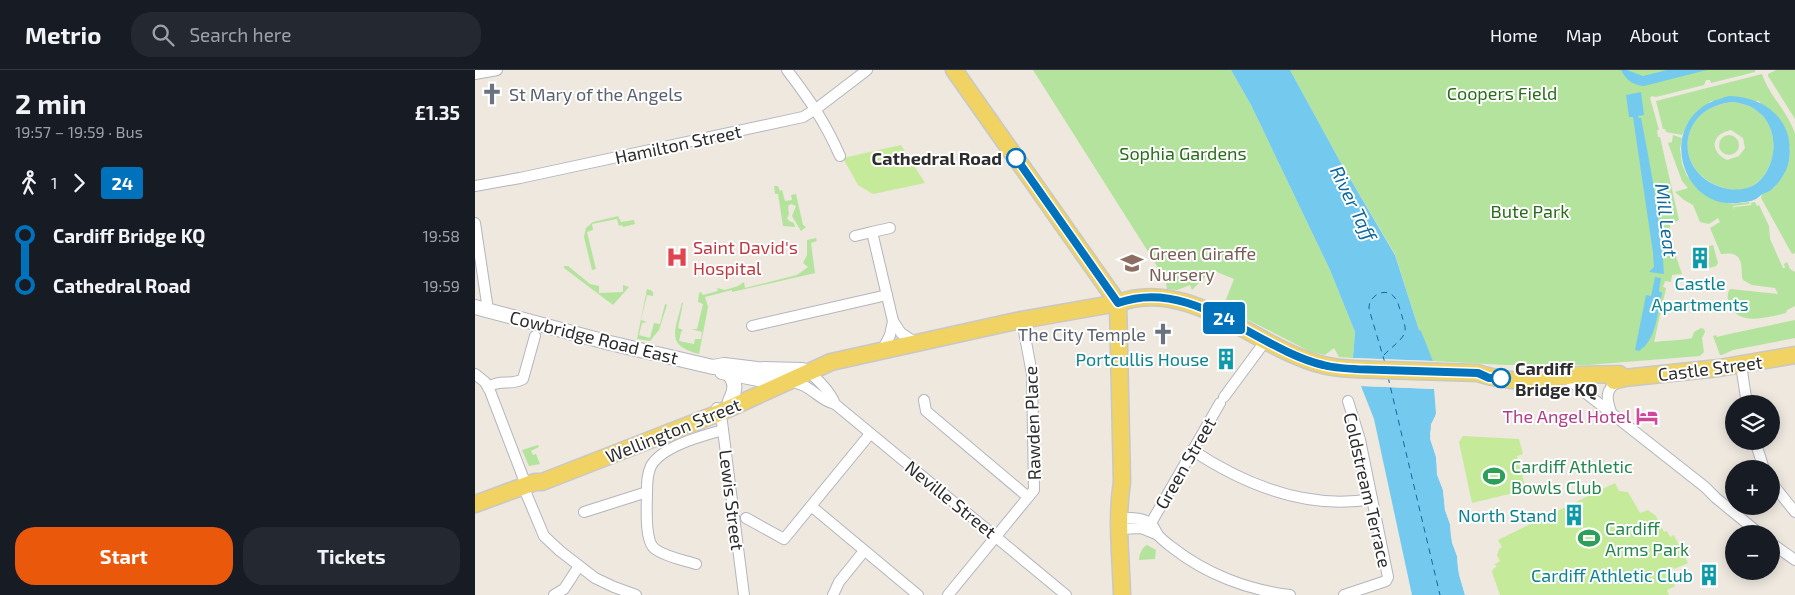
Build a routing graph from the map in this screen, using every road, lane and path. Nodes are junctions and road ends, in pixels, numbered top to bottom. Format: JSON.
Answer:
{"nodes":[{"id":1,"x":497,"y":70,"type":"edge"},
{"id":2,"x":787,"y":70,"type":"edge"},
{"id":3,"x":867,"y":70,"type":"edge"},
{"id":4,"x":954,"y":70,"type":"edge"},
{"id":5,"x":475,"y":74,"type":"edge"},
{"id":6,"x":817,"y":109,"type":"junction"},
{"id":7,"x":840,"y":156,"type":"dead end"},
{"id":8,"x":475,"y":186,"type":"edge"},
{"id":9,"x":475,"y":222,"type":"edge"},
{"id":10,"x":890,"y":228,"type":"dead end"},
{"id":11,"x":872,"y":232,"type":"junction"},
{"id":12,"x":855,"y":236,"type":"dead end"},
{"id":13,"x":887,"y":295,"type":"junction"},
{"id":14,"x":1118,"y":303,"type":"junction"},
{"id":15,"x":481,"y":309,"type":"edge"},
{"id":16,"x":893,"y":322,"type":"junction"},
{"id":17,"x":752,"y":326,"type":"dead end"},
{"id":18,"x":1024,"y":329,"type":"dead end"},
{"id":19,"x":535,"y":336,"type":"dead end"},
{"id":20,"x":916,"y":343,"type":"junction"},
{"id":21,"x":1261,"y":347,"type":"junction"},
{"id":22,"x":882,"y":351,"type":"junction"},
{"id":23,"x":1795,"y":355,"type":"edge"},
{"id":24,"x":831,"y":362,"type":"junction"},
{"id":25,"x":1741,"y":365,"type":"junction"},
{"id":26,"x":713,"y":367,"type":"junction"},
{"id":27,"x":809,"y":372,"type":"junction"},
{"id":28,"x":1352,"y":373,"type":"junction"},
{"id":29,"x":475,"y":374,"type":"edge"},
{"id":30,"x":729,"y":374,"type":"junction"},
{"id":31,"x":790,"y":376,"type":"junction"},
{"id":32,"x":1489,"y":378,"type":"joint"},
{"id":33,"x":1622,"y":379,"type":"junction"},
{"id":34,"x":769,"y":381,"type":"junction"},
{"id":35,"x":1573,"y":382,"type":"junction"},
{"id":36,"x":488,"y":387,"type":"junction"},
{"id":37,"x":1746,"y":395,"type":"edge"},
{"id":38,"x":924,"y":400,"type":"dead end"},
{"id":39,"x":1348,"y":401,"type":"dead end"},
{"id":40,"x":835,"y":404,"type":"junction"},
{"id":41,"x":722,"y":406,"type":"junction"},
{"id":42,"x":1611,"y":412,"type":"junction"},
{"id":43,"x":723,"y":430,"type":"junction"},
{"id":44,"x":871,"y":434,"type":"junction"},
{"id":45,"x":1192,"y":450,"type":"junction"},
{"id":46,"x":528,"y":485,"type":"junction"},
{"id":47,"x":647,"y":492,"type":"junction"},
{"id":48,"x":1780,"y":493,"type":"edge"},
{"id":49,"x":1029,"y":497,"type":"junction"},
{"id":50,"x":1372,"y":499,"type":"junction"},
{"id":51,"x":475,"y":504,"type":"edge"},
{"id":52,"x":811,"y":506,"type":"junction"},
{"id":53,"x":1794,"y":511,"type":"edge"},
{"id":54,"x":584,"y":512,"type":"dead end"},
{"id":55,"x":746,"y":518,"type":"dead end"},
{"id":56,"x":1151,"y":523,"type":"junction"},
{"id":57,"x":1124,"y":524,"type":"junction"},
{"id":58,"x":1749,"y":525,"type":"edge"},
{"id":59,"x":1158,"y":535,"type":"junction"},
{"id":60,"x":996,"y":537,"type":"junction"},
{"id":61,"x":1780,"y":549,"type":"edge"},
{"id":62,"x":864,"y":551,"type":"junction"},
{"id":63,"x":1795,"y":560,"type":"edge"},
{"id":64,"x":696,"y":564,"type":"dead end"},
{"id":65,"x":579,"y":566,"type":"junction"},
{"id":66,"x":554,"y":595,"type":"edge"},
{"id":67,"x":636,"y":595,"type":"edge"},
{"id":68,"x":744,"y":595,"type":"edge"},
{"id":69,"x":833,"y":595,"type":"edge"},
{"id":70,"x":918,"y":595,"type":"edge"},
{"id":71,"x":948,"y":595,"type":"edge"},
{"id":72,"x":1066,"y":595,"type":"edge"},
{"id":73,"x":1122,"y":595,"type":"edge"},
{"id":74,"x":1131,"y":595,"type":"edge"},
{"id":75,"x":1290,"y":595,"type":"edge"},
{"id":76,"x":1344,"y":595,"type":"edge"}],
"edges":[{"from":1,"to":5,"type":"street"},
{"from":2,"to":6,"type":"street"},
{"from":3,"to":6,"type":"street","name":"Hamilton Street"},
{"from":4,"to":14,"type":"main road"},
{"from":6,"to":7,"type":"street"},
{"from":6,"to":8,"type":"street","name":"Hamilton Street"},
{"from":9,"to":15,"type":"street"},
{"from":10,"to":11,"type":"street"},
{"from":11,"to":12,"type":"street"},
{"from":11,"to":13,"type":"street"},
{"from":13,"to":16,"type":"street"},
{"from":13,"to":17,"type":"street"},
{"from":14,"to":20,"type":"main road","name":"Cowbridge Road East"},
{"from":14,"to":21,"type":"main road","name":"Cowbridge Road East"},
{"from":14,"to":28,"type":"main road","name":"Cowbridge Road East"},
{"from":14,"to":57,"type":"main road"},
{"from":15,"to":26,"type":"street","name":"Cowbridge Road East"},
{"from":16,"to":20,"type":"street"},
{"from":16,"to":22,"type":"street"},
{"from":18,"to":49,"type":"street","name":"Rawden Place"},
{"from":19,"to":36,"type":"street"},
{"from":20,"to":22,"type":"main road","name":"Cowbridge Road East"},
{"from":21,"to":28,"type":"main road","name":"Cowbridge Road East"},
{"from":21,"to":45,"type":"street","name":"Green Street"},
{"from":22,"to":24,"type":"main road","name":"Cowbridge Road East"},
{"from":23,"to":25,"type":"main road","name":"Castle Street"},
{"from":24,"to":27,"type":"main road","name":"Cowbridge Road East"},
{"from":24,"to":31,"type":"main road","name":"Cowbridge Road East"},
{"from":25,"to":33,"type":"main road","name":"Castle Street"},
{"from":25,"to":37,"type":"street"},
{"from":26,"to":30,"type":"street","name":"Cowbridge Road East"},
{"from":26,"to":31,"type":"street","name":"Cowbridge Road East"},
{"from":27,"to":31,"type":"main road","name":"Wellington Street"},
{"from":27,"to":40,"type":"street","name":"Neville Street"},
{"from":28,"to":32,"type":"main road","name":"Cowbridge Road East"},
{"from":29,"to":36,"type":"street"},
{"from":30,"to":34,"type":"street","name":"Cowbridge Road East"},
{"from":30,"to":41,"type":"street"},
{"from":31,"to":34,"type":"main road","name":"Wellington Street"},
{"from":31,"to":40,"type":"street","name":"Neville Street"},
{"from":31,"to":41,"type":"main road","name":"Wellington Street"},
{"from":32,"to":35,"type":"main road","name":"Castle Street"},
{"from":33,"to":35,"type":"main road","name":"Castle Street"},
{"from":33,"to":42,"type":"street"},
{"from":34,"to":41,"type":"main road","name":"Wellington Street"},
{"from":35,"to":42,"type":"street"},
{"from":36,"to":46,"type":"street"},
{"from":38,"to":49,"type":"street"},
{"from":39,"to":50,"type":"street","name":"Coldstream Terrace"},
{"from":40,"to":44,"type":"street","name":"Neville Street"},
{"from":41,"to":43,"type":"street","name":"Lewis Street"},
{"from":41,"to":46,"type":"main road","name":"Wellington Street"},
{"from":42,"to":58,"type":"street"},
{"from":43,"to":47,"type":"street"},
{"from":43,"to":68,"type":"street","name":"Lewis Street"},
{"from":44,"to":52,"type":"street"},
{"from":44,"to":60,"type":"street","name":"Neville Street"},
{"from":45,"to":50,"type":"street"},
{"from":45,"to":56,"type":"street","name":"Green Street"},
{"from":46,"to":51,"type":"main road","name":"Wellington Street"},
{"from":46,"to":65,"type":"street"},
{"from":47,"to":54,"type":"street"},
{"from":47,"to":64,"type":"street"},
{"from":48,"to":53,"type":"street"},
{"from":49,"to":60,"type":"street","name":"Rawden Place"},
{"from":50,"to":76,"type":"street","name":"Coldstream Terrace"},
{"from":52,"to":55,"type":"street"},
{"from":52,"to":62,"type":"street"},
{"from":56,"to":57,"type":"street"},
{"from":56,"to":59,"type":"street"},
{"from":57,"to":59,"type":"street"},
{"from":57,"to":73,"type":"main road"},
{"from":57,"to":74,"type":"main road"},
{"from":59,"to":75,"type":"street"},
{"from":60,"to":71,"type":"street","name":"Rawden Place"},
{"from":60,"to":72,"type":"street","name":"Neville Street"},
{"from":61,"to":63,"type":"street"},
{"from":62,"to":69,"type":"street"},
{"from":62,"to":70,"type":"street"},
{"from":65,"to":66,"type":"street"},
{"from":65,"to":67,"type":"street"}]}
